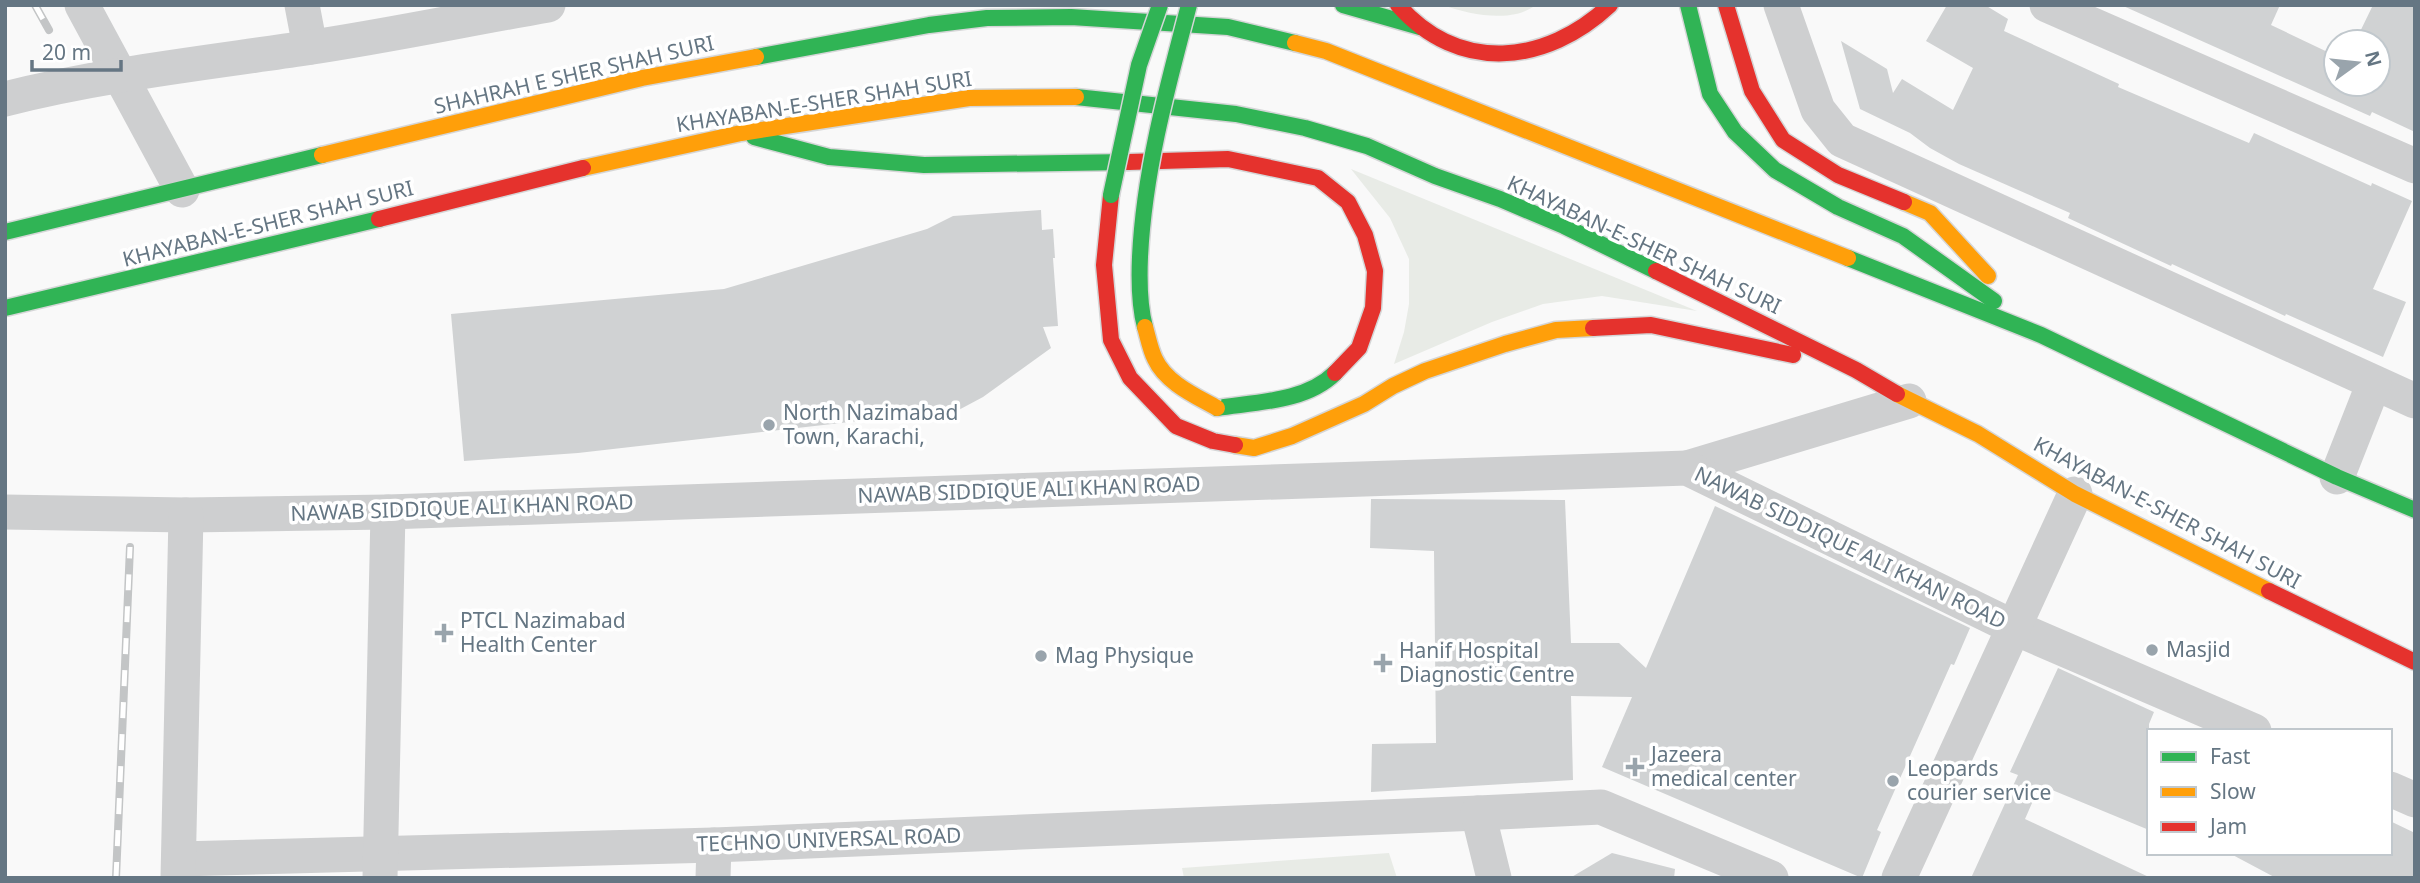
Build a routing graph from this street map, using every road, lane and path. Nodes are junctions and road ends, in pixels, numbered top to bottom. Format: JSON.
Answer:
{"nodes":[{"id":1,"x":82,"y":5,"type":"edge"},
{"id":2,"x":302,"y":5,"type":"edge"},
{"id":3,"x":548,"y":5,"type":"edge"},
{"id":4,"x":932,"y":5,"type":"edge"},
{"id":5,"x":1158,"y":5,"type":"edge"},
{"id":6,"x":1189,"y":5,"type":"edge"},
{"id":7,"x":1343,"y":5,"type":"edge"},
{"id":8,"x":1398,"y":5,"type":"edge"},
{"id":9,"x":1610,"y":5,"type":"edge"},
{"id":10,"x":1688,"y":5,"type":"edge"},
{"id":11,"x":1726,"y":5,"type":"edge"},
{"id":12,"x":1782,"y":5,"type":"edge"},
{"id":13,"x":2047,"y":5,"type":"edge"},
{"id":14,"x":1119,"y":19,"type":"junction"},
{"id":15,"x":1420,"y":27,"type":"junction"},
{"id":16,"x":903,"y":30,"type":"junction"},
{"id":17,"x":310,"y":47,"type":"junction"},
{"id":18,"x":120,"y":75,"type":"junction"},
{"id":19,"x":5,"y":99,"type":"edge"},
{"id":20,"x":741,"y":133,"type":"junction"},
{"id":21,"x":2415,"y":166,"type":"edge"},
{"id":22,"x":182,"y":190,"type":"junction"},
{"id":23,"x":5,"y":232,"type":"edge"},
{"id":24,"x":5,"y":308,"type":"edge"},
{"id":25,"x":2041,"y":335,"type":"junction"},
{"id":26,"x":1856,"y":370,"type":"junction"},
{"id":27,"x":2374,"y":383,"type":"junction"},
{"id":28,"x":1909,"y":401,"type":"junction"},
{"id":29,"x":2415,"y":401,"type":"edge"},
{"id":30,"x":1686,"y":468,"type":"junction"},
{"id":31,"x":2337,"y":477,"type":"junction"},
{"id":32,"x":2075,"y":494,"type":"junction"},
{"id":33,"x":2415,"y":510,"type":"edge"},
{"id":34,"x":5,"y":512,"type":"edge"},
{"id":35,"x":388,"y":512,"type":"junction"},
{"id":36,"x":186,"y":515,"type":"junction"},
{"id":37,"x":2015,"y":628,"type":"junction"},
{"id":38,"x":2415,"y":662,"type":"edge"},
{"id":39,"x":2249,"y":729,"type":"edge"},
{"id":40,"x":2392,"y":790,"type":"edge"},
{"id":41,"x":2415,"y":800,"type":"edge"},
{"id":42,"x":1478,"y":813,"type":"junction"},
{"id":43,"x":713,"y":861,"type":"edge"},
{"id":44,"x":380,"y":867,"type":"edge"},
{"id":45,"x":178,"y":869,"type":"edge"},
{"id":46,"x":1494,"y":878,"type":"edge"},
{"id":47,"x":1771,"y":878,"type":"edge"},
{"id":48,"x":1899,"y":878,"type":"edge"}],
"edges":[{"from":1,"to":18,"type":"street"},
{"from":2,"to":17,"type":"street"},
{"from":3,"to":17,"type":"street"},
{"from":4,"to":16,"type":"main road"},
{"from":5,"to":14,"type":"main road"},
{"from":5,"to":26,"type":"main road","bridge":true},
{"from":6,"to":20,"type":"main road","bridge":true},
{"from":7,"to":15,"type":"main road"},
{"from":8,"to":15,"type":"main road"},
{"from":9,"to":15,"type":"main road"},
{"from":10,"to":25,"type":"main road"},
{"from":11,"to":25,"type":"main road"},
{"from":12,"to":27,"type":"street"},
{"from":13,"to":21,"type":"street"},
{"from":14,"to":16,"type":"main road","name":"SHAHRAH E SHER SHAH SURI"},
{"from":14,"to":25,"type":"main road"},
{"from":16,"to":22,"type":"main road","name":"SHAHRAH E SHER SHAH SURI"},
{"from":17,"to":18,"type":"street"},
{"from":18,"to":19,"type":"street"},
{"from":18,"to":22,"type":"street"},
{"from":20,"to":24,"type":"main road","name":"KHAYABAN-E-SHER SHAH SURI"},
{"from":20,"to":26,"type":"main road","name":"KHAYABAN-E-SHER SHAH SURI"},
{"from":22,"to":23,"type":"main road","name":"SHAHRAH E SHER SHAH SURI"},
{"from":25,"to":31,"type":"main road"},
{"from":26,"to":28,"type":"main road","name":"KHAYABAN-E-SHER SHAH SURI"},
{"from":27,"to":29,"type":"street"},
{"from":27,"to":31,"type":"street"},
{"from":28,"to":30,"type":"street"},
{"from":28,"to":32,"type":"main road","name":"KHAYABAN-E-SHER SHAH SURI"},
{"from":30,"to":35,"type":"street","name":"NAWAB SIDDIQUE ALI KHAN ROAD"},
{"from":30,"to":37,"type":"street","name":"NAWAB SIDDIQUE ALI KHAN ROAD"},
{"from":31,"to":33,"type":"main road"},
{"from":32,"to":37,"type":"street"},
{"from":32,"to":38,"type":"main road","name":"KHAYABAN-E-SHER SHAH SURI"},
{"from":34,"to":36,"type":"street","name":"NAWAB SIDDIQUE ALI KHAN ROAD"},
{"from":35,"to":36,"type":"street","name":"NAWAB SIDDIQUE ALI KHAN ROAD"},
{"from":35,"to":44,"type":"street"},
{"from":36,"to":45,"type":"street"},
{"from":37,"to":39,"type":"street","name":"NAWAB SIDDIQUE ALI KHAN ROAD"},
{"from":37,"to":48,"type":"street"},
{"from":40,"to":41,"type":"street"},
{"from":42,"to":43,"type":"street","name":"TECHNO UNIVERSAL ROAD"},
{"from":42,"to":46,"type":"street"},
{"from":42,"to":47,"type":"street","name":"TECHNO UNIVERSAL ROAD"},
{"from":43,"to":44,"type":"street","name":"TECHNO UNIVERSAL ROAD"},
{"from":44,"to":45,"type":"street","name":"TECHNO UNIVERSAL ROAD"}]}
